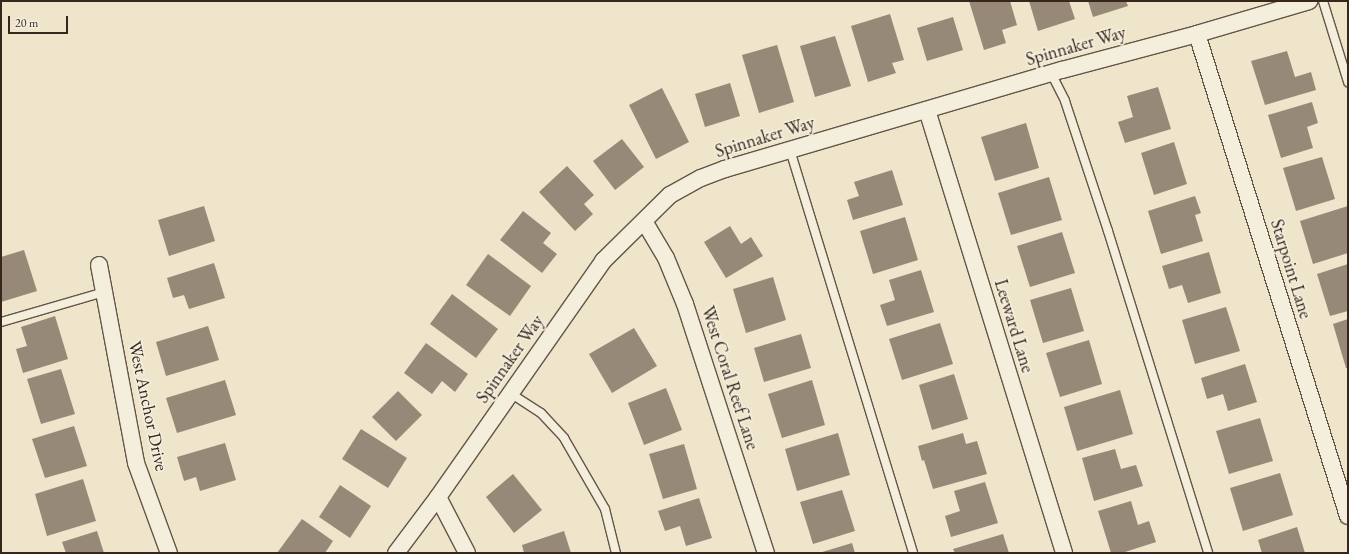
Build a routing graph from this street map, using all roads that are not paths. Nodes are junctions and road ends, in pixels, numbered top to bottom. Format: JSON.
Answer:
{"nodes":[{"id":1,"x":1309,"y":1,"type":"edge"},
{"id":2,"x":1323,"y":1,"type":"edge"},
{"id":3,"x":1197,"y":34,"type":"junction"},
{"id":4,"x":1051,"y":73,"type":"junction"},
{"id":5,"x":1348,"y":82,"type":"edge"},
{"id":6,"x":927,"y":110,"type":"junction"},
{"id":7,"x":790,"y":150,"type":"junction"},
{"id":8,"x":644,"y":221,"type":"junction"},
{"id":9,"x":99,"y":265,"type":"dead end"},
{"id":10,"x":104,"y":292,"type":"junction"},
{"id":11,"x":1,"y":322,"type":"edge"},
{"id":12,"x":510,"y":392,"type":"junction"},
{"id":13,"x":438,"y":497,"type":"junction"},
{"id":14,"x":1348,"y":516,"type":"edge"},
{"id":15,"x":169,"y":553,"type":"edge"},
{"id":16,"x":396,"y":553,"type":"edge"},
{"id":17,"x":467,"y":553,"type":"edge"},
{"id":18,"x":616,"y":553,"type":"edge"},
{"id":19,"x":766,"y":553,"type":"edge"},
{"id":20,"x":913,"y":553,"type":"edge"},
{"id":21,"x":1064,"y":553,"type":"edge"},
{"id":22,"x":1208,"y":553,"type":"edge"}],
"edges":[{"from":1,"to":3,"type":"street","name":"Spinnaker Way"},
{"from":2,"to":5,"type":"lane"},
{"from":3,"to":4,"type":"street","name":"Spinnaker Way"},
{"from":3,"to":14,"type":"street","name":"Starpoint Lane"},
{"from":4,"to":6,"type":"street","name":"Spinnaker Way"},
{"from":4,"to":22,"type":"lane"},
{"from":6,"to":7,"type":"street","name":"Spinnaker Way"},
{"from":6,"to":21,"type":"street","name":"Leeward Lane"},
{"from":7,"to":8,"type":"street","name":"Spinnaker Way"},
{"from":7,"to":20,"type":"lane"},
{"from":8,"to":12,"type":"street","name":"Spinnaker Way"},
{"from":8,"to":19,"type":"street","name":"West Coral Reef Lane"},
{"from":9,"to":10,"type":"street","name":"West Anchor Drive"},
{"from":10,"to":11,"type":"lane"},
{"from":10,"to":15,"type":"street","name":"West Anchor Drive"},
{"from":12,"to":13,"type":"street","name":"Spinnaker Way"},
{"from":12,"to":18,"type":"lane"},
{"from":13,"to":16,"type":"street","name":"Spinnaker Way"},
{"from":13,"to":17,"type":"street"}]}
